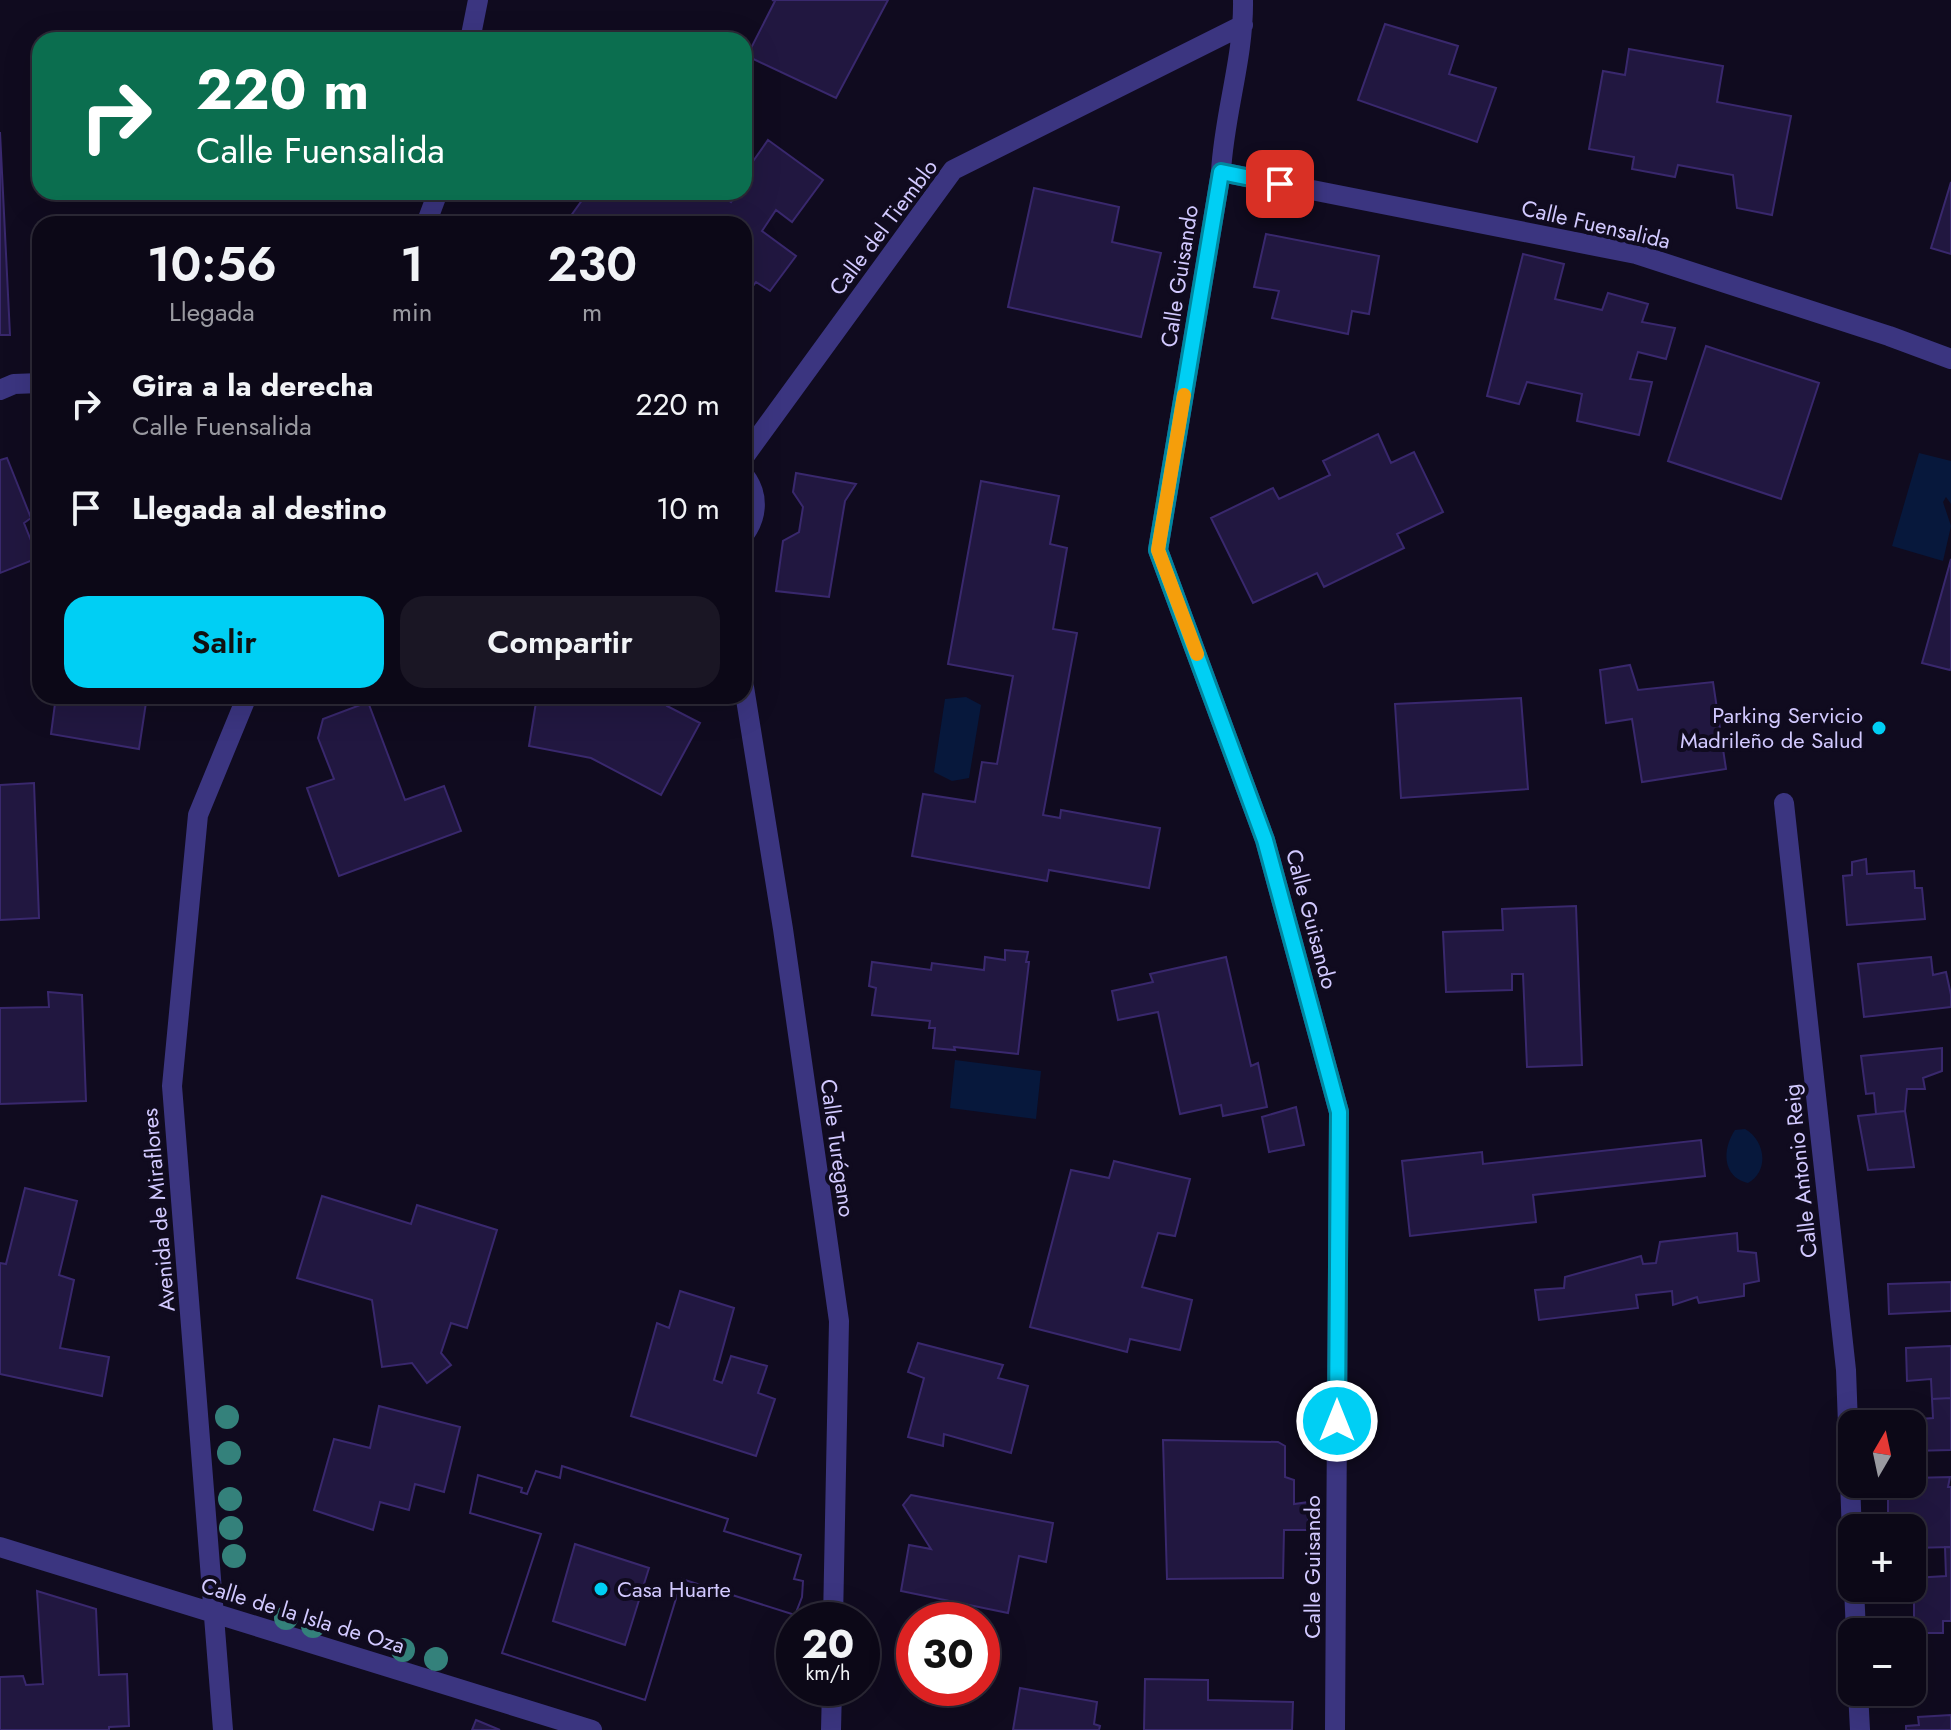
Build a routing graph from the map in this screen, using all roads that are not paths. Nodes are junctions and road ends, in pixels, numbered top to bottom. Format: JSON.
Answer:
{"nodes":[{"id":1,"x":478,"y":0,"type":"edge"},
{"id":2,"x":1243,"y":0,"type":"edge"},
{"id":3,"x":1243,"y":25,"type":"junction"},
{"id":4,"x":472,"y":32,"type":"edge"},
{"id":5,"x":1221,"y":172,"type":"junction"},
{"id":6,"x":1951,"y":359,"type":"edge"},
{"id":7,"x":32,"y":383,"type":"edge"},
{"id":8,"x":0,"y":390,"type":"edge"},
{"id":9,"x":752,"y":446,"type":"edge"},
{"id":10,"x":752,"y":489,"type":"edge"},
{"id":11,"x":752,"y":522,"type":"edge"},
{"id":12,"x":244,"y":704,"type":"edge"},
{"id":13,"x":747,"y":704,"type":"edge"},
{"id":14,"x":1784,"y":803,"type":"dead end"},
{"id":15,"x":1851,"y":1514,"type":"edge"},
{"id":16,"x":0,"y":1547,"type":"edge"},
{"id":17,"x":833,"y":1602,"type":"edge"},
{"id":18,"x":215,"y":1613,"type":"junction"},
{"id":19,"x":832,"y":1706,"type":"edge"},
{"id":20,"x":1859,"y":1706,"type":"edge"},
{"id":21,"x":223,"y":1730,"type":"edge"},
{"id":22,"x":592,"y":1730,"type":"edge"},
{"id":23,"x":831,"y":1730,"type":"edge"},
{"id":24,"x":1335,"y":1730,"type":"edge"},
{"id":25,"x":1860,"y":1730,"type":"edge"}],
"edges":[{"from":1,"to":4,"type":"street"},
{"from":2,"to":3,"type":"street","name":"Calle Guisando"},
{"from":3,"to":5,"type":"street","name":"Calle Guisando"},
{"from":3,"to":9,"type":"street","name":"Calle del Tiemblo"},
{"from":5,"to":6,"type":"street","name":"Calle Fuensalida"},
{"from":5,"to":24,"type":"street","name":"Calle Guisando"},
{"from":7,"to":8,"type":"street"},
{"from":10,"to":11,"type":"street"},
{"from":12,"to":18,"type":"street","name":"Avenida de Miraflores"},
{"from":13,"to":17,"type":"street","name":"Calle Turégano"},
{"from":14,"to":15,"type":"street","name":"Calle Antonio Reig"},
{"from":16,"to":18,"type":"street","name":"Calle de la Isla de Oza"},
{"from":18,"to":21,"type":"street","name":"Avenida de Miraflores"},
{"from":18,"to":22,"type":"street","name":"Calle de la Isla de Oza"},
{"from":19,"to":23,"type":"street"},
{"from":20,"to":25,"type":"street"}]}
